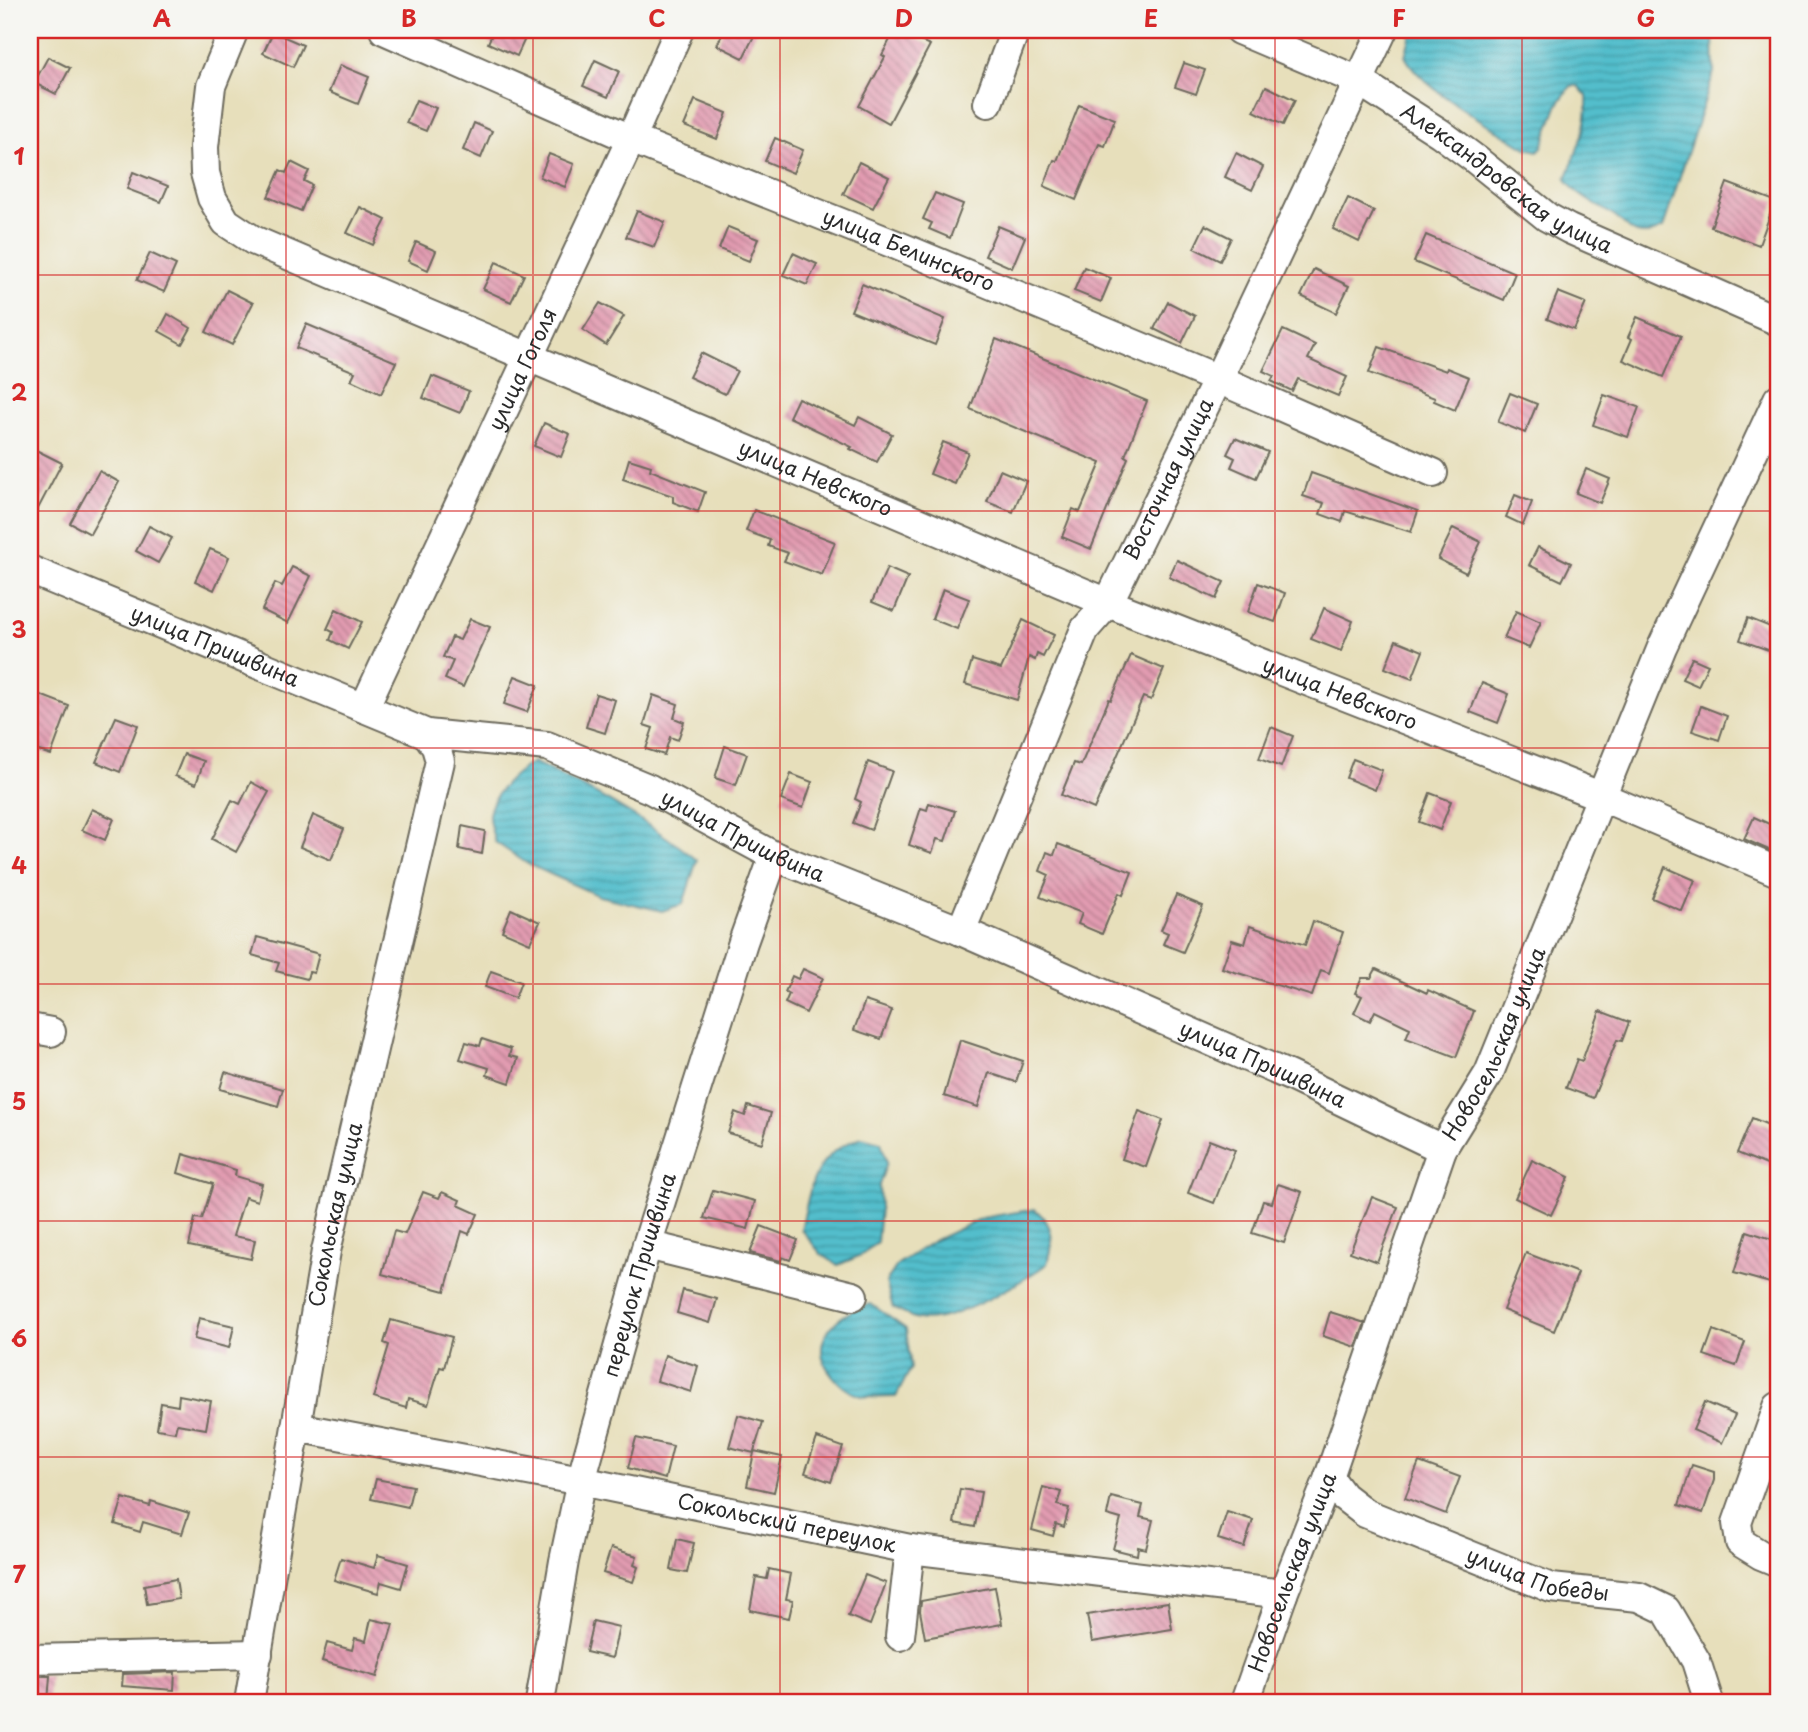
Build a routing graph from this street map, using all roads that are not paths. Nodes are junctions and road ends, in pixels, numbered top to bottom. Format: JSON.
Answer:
{"nodes":[{"id":1,"x":234,"y":30,"type":"edge"},
{"id":2,"x":384,"y":30,"type":"edge"},
{"id":3,"x":679,"y":30,"type":"edge"},
{"id":4,"x":1015,"y":30,"type":"edge"},
{"id":5,"x":1240,"y":30,"type":"edge"},
{"id":6,"x":1383,"y":30,"type":"edge"},
{"id":7,"x":1359,"y":81,"type":"junction"},
{"id":8,"x":988,"y":103,"type":"dead end"},
{"id":9,"x":631,"y":139,"type":"junction"},
{"id":10,"x":1778,"y":321,"type":"edge"},
{"id":11,"x":527,"y":356,"type":"junction"},
{"id":12,"x":1218,"y":379,"type":"junction"},
{"id":13,"x":1778,"y":399,"type":"edge"},
{"id":14,"x":1433,"y":473,"type":"dead end"},
{"id":15,"x":30,"y":570,"type":"edge"},
{"id":16,"x":1108,"y":603,"type":"junction"},
{"id":17,"x":364,"y":708,"type":"junction"},
{"id":18,"x":427,"y":734,"type":"junction"},
{"id":19,"x":1600,"y":796,"type":"junction"},
{"id":20,"x":774,"y":856,"type":"junction"},
{"id":21,"x":1778,"y":872,"type":"edge"},
{"id":22,"x":961,"y":931,"type":"junction"},
{"id":23,"x":1442,"y":1149,"type":"junction"},
{"id":24,"x":647,"y":1245,"type":"junction"},
{"id":25,"x":853,"y":1296,"type":"dead end"},
{"id":26,"x":1778,"y":1408,"type":"edge"},
{"id":27,"x":296,"y":1427,"type":"junction"},
{"id":28,"x":1329,"y":1476,"type":"junction"},
{"id":29,"x":581,"y":1481,"type":"junction"},
{"id":30,"x":910,"y":1549,"type":"junction"},
{"id":31,"x":1778,"y":1562,"type":"edge"},
{"id":32,"x":1283,"y":1594,"type":"junction"},
{"id":33,"x":900,"y":1636,"type":"dead end"},
{"id":34,"x":258,"y":1654,"type":"junction"},
{"id":35,"x":30,"y":1659,"type":"edge"},
{"id":36,"x":249,"y":1702,"type":"edge"},
{"id":37,"x":540,"y":1702,"type":"edge"},
{"id":38,"x":1245,"y":1702,"type":"edge"},
{"id":39,"x":1709,"y":1702,"type":"edge"}],
"edges":[{"from":1,"to":11,"type":"street","name":"улица Невского"},
{"from":2,"to":9,"type":"street","name":"улица Белинского"},
{"from":3,"to":9,"type":"street","name":"улица Гоголя"},
{"from":4,"to":8,"type":"street"},
{"from":5,"to":7,"type":"street","name":"Александровская улица"},
{"from":6,"to":7,"type":"street","name":"Восточная улица"},
{"from":7,"to":10,"type":"street","name":"Александровская улица"},
{"from":7,"to":12,"type":"street","name":"Восточная улица"},
{"from":9,"to":11,"type":"street","name":"улица Гоголя"},
{"from":9,"to":12,"type":"street","name":"улица Белинского"},
{"from":11,"to":16,"type":"street","name":"улица Невского"},
{"from":11,"to":17,"type":"street","name":"улица Гоголя"},
{"from":12,"to":14,"type":"street","name":"улица Белинского"},
{"from":12,"to":16,"type":"street","name":"Восточная улица"},
{"from":13,"to":19,"type":"street","name":"Новосельская улица"},
{"from":15,"to":17,"type":"street","name":"улица Пришвина"},
{"from":16,"to":19,"type":"street","name":"улица Невского"},
{"from":16,"to":22,"type":"street","name":"Восточная улица"},
{"from":17,"to":18,"type":"street","name":"улица Пришвина"},
{"from":18,"to":20,"type":"street","name":"улица Пришвина"},
{"from":18,"to":27,"type":"street","name":"Сокольская улица"},
{"from":19,"to":21,"type":"street","name":"улица Невского"},
{"from":19,"to":23,"type":"street","name":"Новосельская улица"},
{"from":20,"to":22,"type":"street","name":"улица Пришвина"},
{"from":20,"to":24,"type":"street","name":"переулок Пришвина"},
{"from":22,"to":23,"type":"street","name":"улица Пришвина"},
{"from":23,"to":28,"type":"street","name":"Новосельская улица"},
{"from":24,"to":25,"type":"street"},
{"from":24,"to":29,"type":"street","name":"переулок Пришвина"},
{"from":26,"to":31,"type":"street"},
{"from":27,"to":29,"type":"street","name":"Сокольский переулок"},
{"from":27,"to":34,"type":"street","name":"Сокольская улица"},
{"from":28,"to":32,"type":"street","name":"Новосельская улица"},
{"from":28,"to":39,"type":"street","name":"улица Победы"},
{"from":29,"to":30,"type":"street","name":"Сокольский переулок"},
{"from":29,"to":37,"type":"street","name":"переулок Пришвина"},
{"from":30,"to":32,"type":"street","name":"Сокольский переулок"},
{"from":30,"to":33,"type":"street"},
{"from":32,"to":38,"type":"street","name":"Новосельская улица"},
{"from":34,"to":35,"type":"street"},
{"from":34,"to":36,"type":"street","name":"Сокольская улица"}]}
